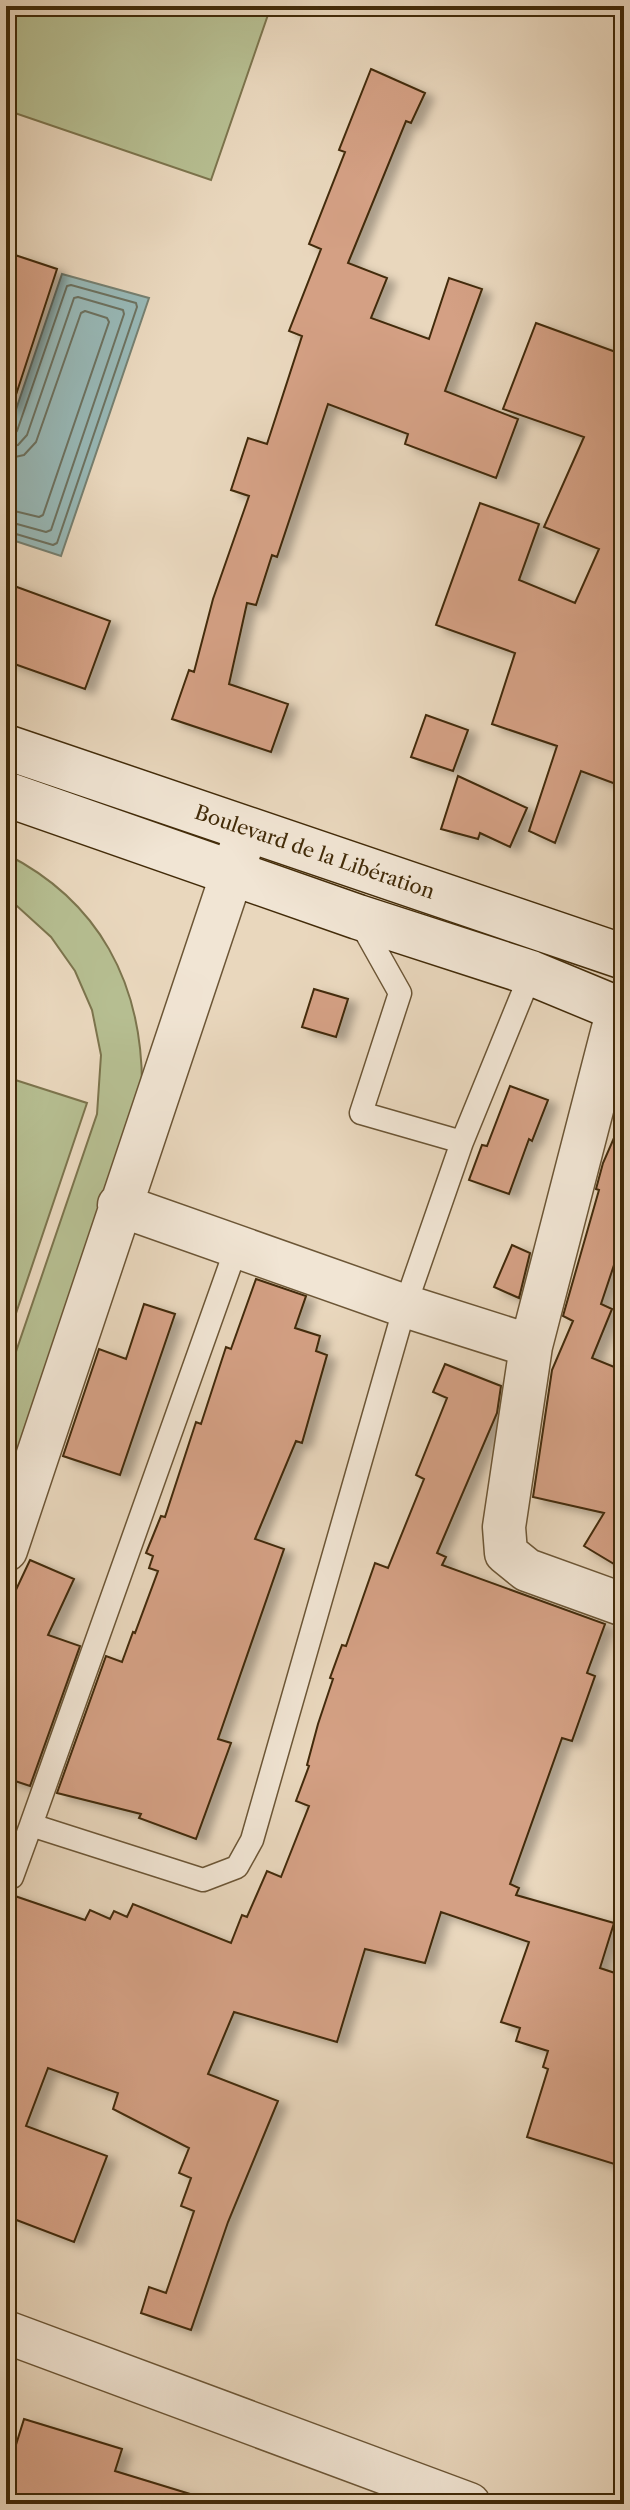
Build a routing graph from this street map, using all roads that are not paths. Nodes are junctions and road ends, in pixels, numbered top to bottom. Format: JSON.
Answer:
{"nodes":[{"id":1,"x":6,"y":747,"type":"edge"},
{"id":2,"x":6,"y":794,"type":"edge"},
{"id":3,"x":247,"y":829,"type":"junction"},
{"id":4,"x":232,"y":873,"type":"junction"},
{"id":5,"x":358,"y":917,"type":"junction"},
{"id":6,"x":624,"y":957,"type":"edge"},
{"id":7,"x":531,"y":973,"type":"junction"},
{"id":8,"x":622,"y":1004,"type":"edge"},
{"id":9,"x":462,"y":1142,"type":"junction"},
{"id":10,"x":119,"y":1205,"type":"junction"},
{"id":11,"x":237,"y":1246,"type":"junction"},
{"id":12,"x":405,"y":1306,"type":"junction"},
{"id":13,"x":531,"y":1346,"type":"junction"},
{"id":14,"x":6,"y":1550,"type":"edge"},
{"id":15,"x":624,"y":1605,"type":"edge"},
{"id":16,"x":31,"y":1825,"type":"junction"},
{"id":17,"x":6,"y":1879,"type":"edge"},
{"id":18,"x":6,"y":2332,"type":"edge"},
{"id":19,"x":469,"y":2504,"type":"edge"}],
"edges":[{"from":1,"to":3,"type":"main road","name":"Boulevard de la Libération"},
{"from":2,"to":4,"type":"main road"},
{"from":3,"to":4,"type":"street"},
{"from":3,"to":6,"type":"main road","name":"Boulevard de la Libération"},
{"from":4,"to":5,"type":"main road"},
{"from":4,"to":10,"type":"street"},
{"from":5,"to":7,"type":"main road"},
{"from":5,"to":9,"type":"lane"},
{"from":7,"to":8,"type":"main road"},
{"from":7,"to":9,"type":"lane"},
{"from":8,"to":13,"type":"street"},
{"from":9,"to":12,"type":"lane"},
{"from":10,"to":11,"type":"street"},
{"from":10,"to":14,"type":"street"},
{"from":11,"to":12,"type":"street"},
{"from":11,"to":16,"type":"lane"},
{"from":12,"to":13,"type":"street"},
{"from":12,"to":16,"type":"lane"},
{"from":13,"to":15,"type":"street"},
{"from":16,"to":17,"type":"lane"},
{"from":18,"to":19,"type":"street"}]}
